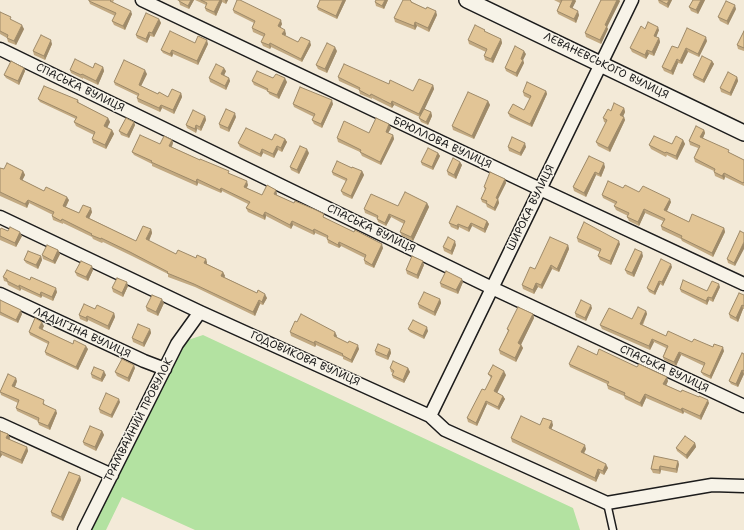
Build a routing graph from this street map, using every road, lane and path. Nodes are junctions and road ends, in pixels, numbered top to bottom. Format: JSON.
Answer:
{"nodes":[{"id":1,"x":142,"y":0,"type":"edge"},
{"id":2,"x":468,"y":0,"type":"edge"},
{"id":3,"x":632,"y":0,"type":"edge"},
{"id":4,"x":0,"y":49,"type":"edge"},
{"id":5,"x":601,"y":63,"type":"junction"},
{"id":6,"x":744,"y":133,"type":"edge"},
{"id":7,"x":540,"y":189,"type":"junction"},
{"id":8,"x":0,"y":217,"type":"edge"},
{"id":9,"x":744,"y":284,"type":"edge"},
{"id":10,"x":492,"y":288,"type":"junction"},
{"id":11,"x":0,"y":294,"type":"edge"},
{"id":12,"x":200,"y":312,"type":"junction"},
{"id":13,"x":165,"y":369,"type":"junction"},
{"id":14,"x":744,"y":406,"type":"edge"},
{"id":15,"x":430,"y":416,"type":"junction"},
{"id":16,"x":0,"y":424,"type":"edge"},
{"id":17,"x":112,"y":475,"type":"junction"},
{"id":18,"x":744,"y":486,"type":"edge"},
{"id":19,"x":607,"y":503,"type":"junction"},
{"id":20,"x":84,"y":530,"type":"edge"},
{"id":21,"x":613,"y":530,"type":"edge"}],
"edges":[{"from":1,"to":7,"type":"street","name":"БРЮЛЛОВА ВУЛИЦЯ"},
{"from":2,"to":5,"type":"street","name":"ЛЕВАНЕВСЬКОГО ВУЛИЦЯ"},
{"from":3,"to":5,"type":"street","name":"ШИРОКА ВУЛИЦЯ"},
{"from":4,"to":10,"type":"street","name":"СПАСЬКА ВУЛИЦЯ"},
{"from":5,"to":6,"type":"street","name":"ЛЕВАНЕВСЬКОГО ВУЛИЦЯ"},
{"from":5,"to":7,"type":"street","name":"ШИРОКА ВУЛИЦЯ"},
{"from":7,"to":9,"type":"street","name":"БРЮЛЛОВА ВУЛИЦЯ"},
{"from":7,"to":10,"type":"street","name":"ШИРОКА ВУЛИЦЯ"},
{"from":8,"to":12,"type":"street","name":"ГОДОВИКОВА ВУЛИЦЯ"},
{"from":10,"to":14,"type":"street","name":"СПАСЬКА ВУЛИЦЯ"},
{"from":10,"to":15,"type":"street","name":"ШИРОКА ВУЛИЦЯ"},
{"from":11,"to":13,"type":"street","name":"ЛАДИГІНА ВУЛИЦЯ"},
{"from":12,"to":13,"type":"street","name":"ТРАМВАЙНИЙ ПРОВУЛОК"},
{"from":12,"to":15,"type":"street","name":"ГОДОВИКОВА ВУЛИЦЯ"},
{"from":13,"to":17,"type":"street","name":"ТРАМВАЙНИЙ ПРОВУЛОК"},
{"from":15,"to":19,"type":"street","name":"ГОДОВИКОВА ВУЛИЦЯ"},
{"from":16,"to":17,"type":"street"},
{"from":17,"to":20,"type":"street","name":"ТРАМВАЙНИЙ ПРОВУЛОК"},
{"from":18,"to":19,"type":"street"},
{"from":19,"to":21,"type":"lane"}]}
